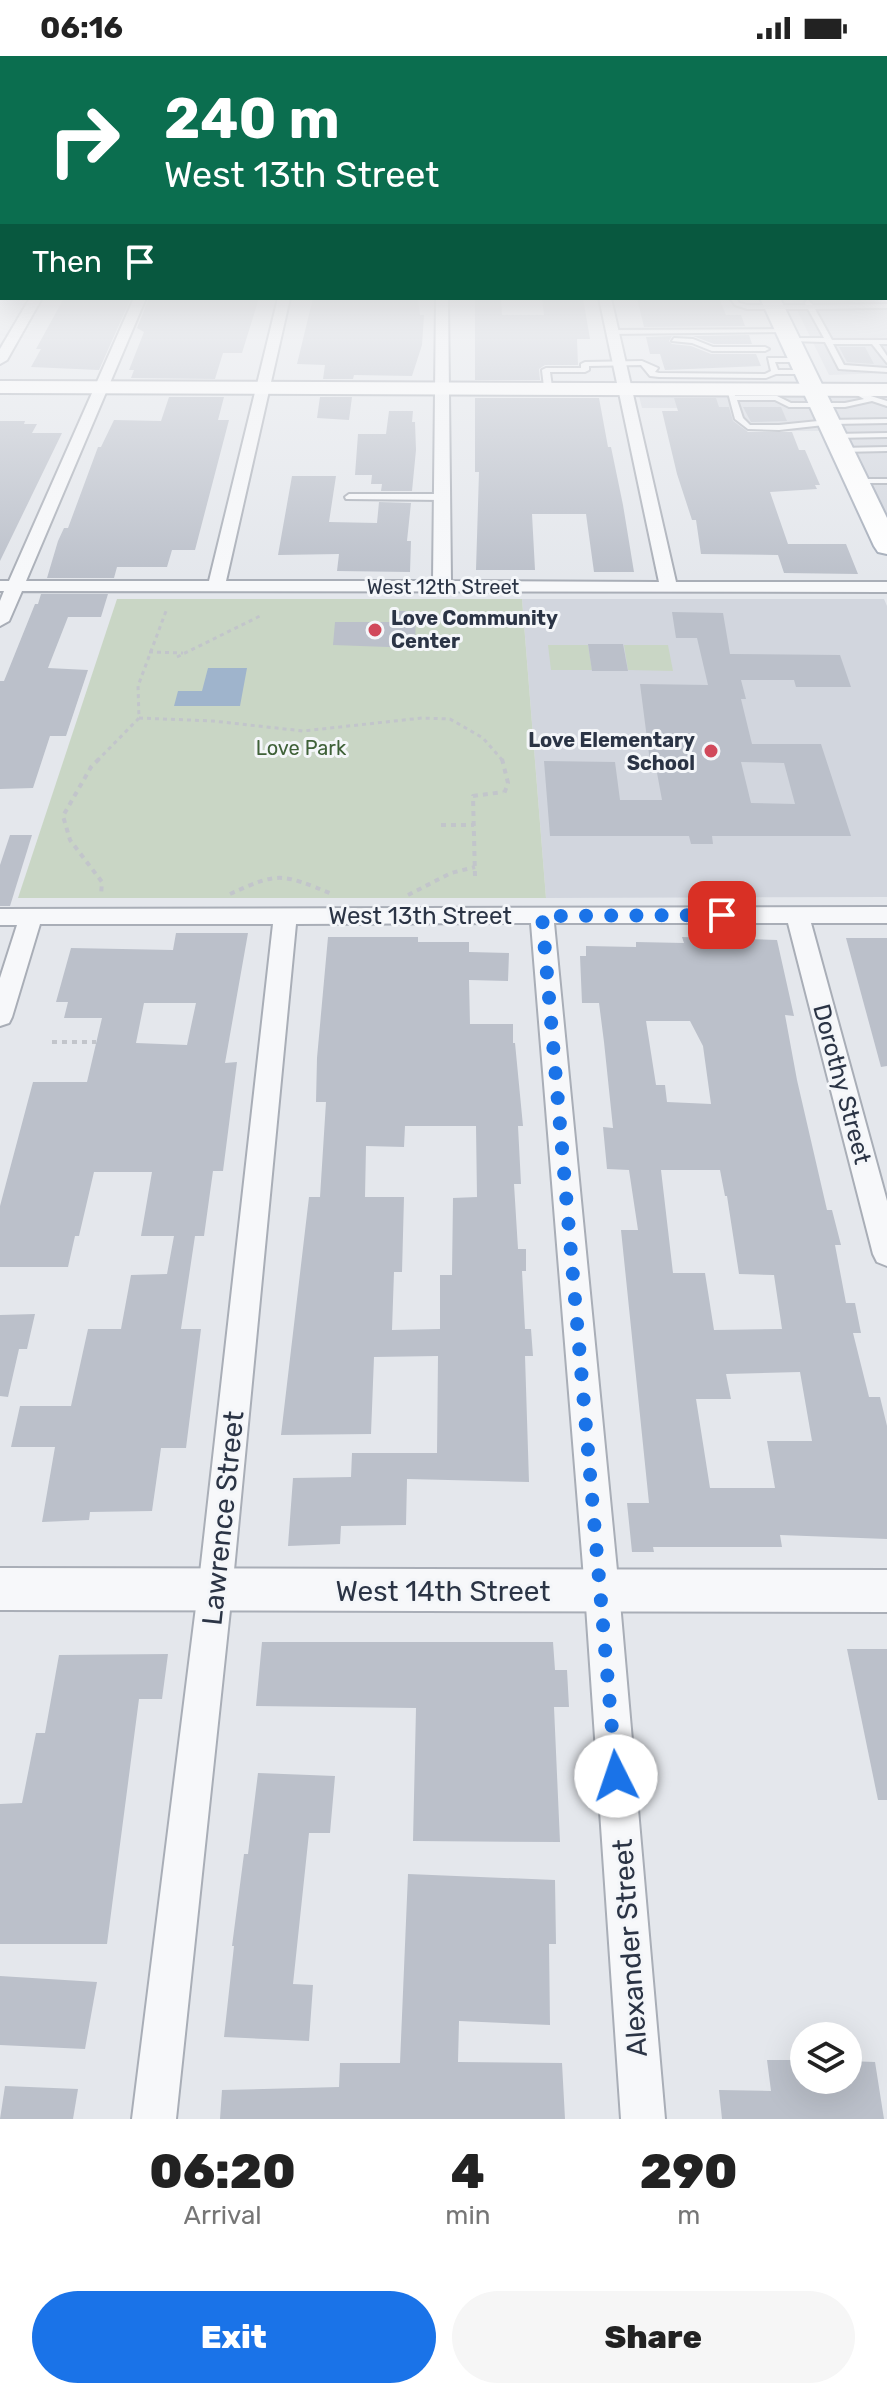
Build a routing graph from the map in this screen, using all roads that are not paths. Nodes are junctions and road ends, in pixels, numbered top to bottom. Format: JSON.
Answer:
{"nodes":[{"id":1,"x":99,"y":387,"type":"edge"},
{"id":2,"x":263,"y":387,"type":"edge"},
{"id":3,"x":443,"y":387,"type":"edge"},
{"id":4,"x":625,"y":387,"type":"edge"},
{"id":5,"x":736,"y":387,"type":"edge"},
{"id":6,"x":737,"y":387,"type":"edge"},
{"id":7,"x":740,"y":387,"type":"edge"},
{"id":8,"x":800,"y":387,"type":"edge"},
{"id":9,"x":805,"y":387,"type":"edge"},
{"id":10,"x":808,"y":387,"type":"edge"},
{"id":11,"x":812,"y":387,"type":"edge"},
{"id":12,"x":815,"y":387,"type":"edge"},
{"id":13,"x":849,"y":387,"type":"edge"},
{"id":14,"x":814,"y":392,"type":"junction"},
{"id":15,"x":872,"y":394,"type":"edge"},
{"id":16,"x":887,"y":404,"type":"edge"},
{"id":17,"x":789,"y":405,"type":"junction"},
{"id":18,"x":887,"y":421,"type":"edge"},
{"id":19,"x":796,"y":424,"type":"junction"},
{"id":20,"x":887,"y":435,"type":"edge"},
{"id":21,"x":887,"y":449,"type":"edge"},
{"id":22,"x":855,"y":481,"type":"junction"},
{"id":23,"x":887,"y":481,"type":"edge"},
{"id":24,"x":349,"y":497,"type":"dead end"},
{"id":25,"x":443,"y":497,"type":"junction"},
{"id":26,"x":884,"y":533,"type":"edge"},
{"id":27,"x":8,"y":586,"type":"edge"},
{"id":28,"x":216,"y":586,"type":"junction"},
{"id":29,"x":442,"y":587,"type":"junction"},
{"id":30,"x":669,"y":587,"type":"junction"},
{"id":31,"x":887,"y":587,"type":"edge"},
{"id":32,"x":0,"y":621,"type":"edge"},
{"id":33,"x":797,"y":915,"type":"junction"},
{"id":34,"x":887,"y":915,"type":"edge"},
{"id":35,"x":285,"y":916,"type":"junction"},
{"id":36,"x":542,"y":916,"type":"junction"},
{"id":37,"x":0,"y":917,"type":"edge"},
{"id":38,"x":31,"y":917,"type":"junction"},
{"id":39,"x":0,"y":1017,"type":"edge"},
{"id":40,"x":887,"y":1254,"type":"edge"},
{"id":41,"x":0,"y":1589,"type":"edge"},
{"id":42,"x":215,"y":1591,"type":"junction"},
{"id":43,"x":602,"y":1591,"type":"junction"},
{"id":44,"x":887,"y":1591,"type":"edge"},
{"id":45,"x":154,"y":2119,"type":"edge"},
{"id":46,"x":643,"y":2119,"type":"edge"}],
"edges":[{"from":1,"to":27,"type":"street"},
{"from":2,"to":28,"type":"street"},
{"from":3,"to":25,"type":"street"},
{"from":4,"to":30,"type":"street"},
{"from":5,"to":19,"type":"lane"},
{"from":6,"to":17,"type":"lane"},
{"from":7,"to":14,"type":"main road"},
{"from":8,"to":14,"type":"lane"},
{"from":9,"to":14,"type":"lane"},
{"from":10,"to":14,"type":"lane"},
{"from":11,"to":14,"type":"main road"},
{"from":12,"to":14,"type":"lane"},
{"from":13,"to":14,"type":"main road"},
{"from":14,"to":15,"type":"main road"},
{"from":14,"to":17,"type":"lane"},
{"from":14,"to":18,"type":"lane"},
{"from":14,"to":19,"type":"lane"},
{"from":14,"to":20,"type":"lane"},
{"from":14,"to":21,"type":"lane"},
{"from":14,"to":22,"type":"main road"},
{"from":15,"to":16,"type":"lane"},
{"from":17,"to":19,"type":"lane"},
{"from":22,"to":23,"type":"lane"},
{"from":22,"to":26,"type":"main road"},
{"from":24,"to":25,"type":"lane"},
{"from":25,"to":29,"type":"street"},
{"from":27,"to":28,"type":"street","name":"West 12th Street"},
{"from":27,"to":32,"type":"street"},
{"from":28,"to":29,"type":"street","name":"West 12th Street"},
{"from":29,"to":30,"type":"street","name":"West 12th Street"},
{"from":30,"to":31,"type":"street","name":"West 12th Street"},
{"from":33,"to":34,"type":"street","name":"West 13th Street"},
{"from":33,"to":36,"type":"street","name":"West 13th Street"},
{"from":33,"to":40,"type":"street","name":"Dorothy Street"},
{"from":35,"to":36,"type":"street","name":"West 13th Street"},
{"from":35,"to":38,"type":"street","name":"West 13th Street"},
{"from":35,"to":42,"type":"street","name":"Lawrence Street"},
{"from":36,"to":43,"type":"street","name":"Alexander Street"},
{"from":37,"to":38,"type":"street","name":"West 13th Street"},
{"from":38,"to":39,"type":"street"},
{"from":41,"to":42,"type":"street","name":"West 14th Street"},
{"from":42,"to":43,"type":"street","name":"West 14th Street"},
{"from":42,"to":45,"type":"street","name":"Lawrence Street"},
{"from":43,"to":44,"type":"street","name":"West 14th Street"},
{"from":43,"to":46,"type":"street","name":"Alexander Street"}]}
